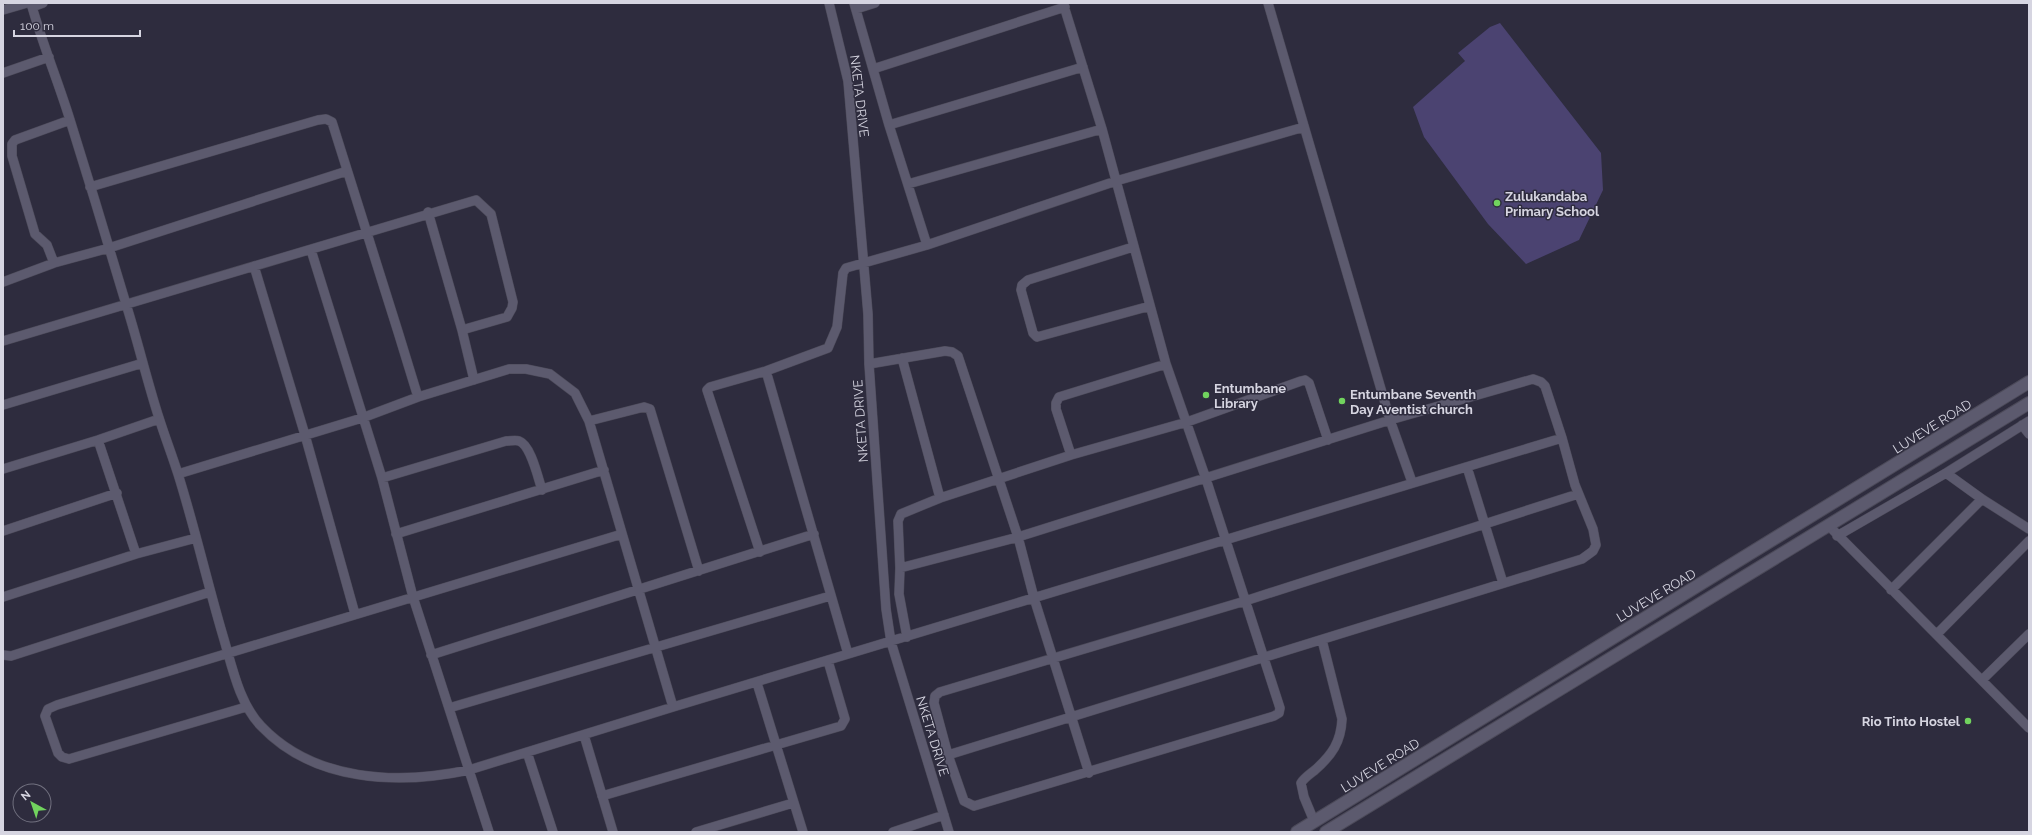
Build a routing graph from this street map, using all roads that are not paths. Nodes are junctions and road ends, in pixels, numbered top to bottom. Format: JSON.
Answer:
{"nodes":[{"id":1,"x":43,"y":3,"type":"edge"},
{"id":2,"x":829,"y":3,"type":"edge"},
{"id":3,"x":875,"y":3,"type":"edge"},
{"id":4,"x":1268,"y":3,"type":"edge"},
{"id":5,"x":30,"y":4,"type":"edge"},
{"id":6,"x":1064,"y":5,"type":"edge"},
{"id":7,"x":855,"y":6,"type":"edge"},
{"id":8,"x":3,"y":10,"type":"edge"},
{"id":9,"x":49,"y":57,"type":"junction"},
{"id":10,"x":1083,"y":67,"type":"junction"},
{"id":11,"x":873,"y":69,"type":"junction"},
{"id":12,"x":3,"y":73,"type":"edge"},
{"id":13,"x":70,"y":120,"type":"junction"},
{"id":14,"x":889,"y":125,"type":"junction"},
{"id":15,"x":1304,"y":127,"type":"junction"},
{"id":16,"x":1102,"y":129,"type":"junction"},
{"id":17,"x":347,"y":171,"type":"junction"},
{"id":18,"x":1116,"y":182,"type":"junction"},
{"id":19,"x":908,"y":184,"type":"junction"},
{"id":20,"x":90,"y":187,"type":"junction"},
{"id":21,"x":428,"y":212,"type":"junction"},
{"id":22,"x":368,"y":231,"type":"junction"},
{"id":23,"x":927,"y":245,"type":"junction"},
{"id":24,"x":1133,"y":247,"type":"junction"},
{"id":25,"x":108,"y":248,"type":"junction"},
{"id":26,"x":311,"y":250,"type":"junction"},
{"id":27,"x":54,"y":263,"type":"junction"},
{"id":28,"x":864,"y":263,"type":"junction"},
{"id":29,"x":254,"y":266,"type":"junction"},
{"id":30,"x":3,"y":282,"type":"edge"},
{"id":31,"x":126,"y":304,"type":"junction"},
{"id":32,"x":1150,"y":306,"type":"junction"},
{"id":33,"x":462,"y":330,"type":"junction"},
{"id":34,"x":3,"y":341,"type":"edge"},
{"id":35,"x":902,"y":358,"type":"junction"},
{"id":36,"x":142,"y":363,"type":"junction"},
{"id":37,"x":869,"y":364,"type":"junction"},
{"id":38,"x":1166,"y":364,"type":"junction"},
{"id":39,"x":766,"y":371,"type":"junction"},
{"id":40,"x":474,"y":380,"type":"junction"},
{"id":41,"x":2029,"y":382,"type":"edge"},
{"id":42,"x":418,"y":397,"type":"junction"},
{"id":43,"x":2029,"y":403,"type":"edge"},
{"id":44,"x":3,"y":405,"type":"edge"},
{"id":45,"x":362,"y":418,"type":"junction"},
{"id":46,"x":159,"y":419,"type":"junction"},
{"id":47,"x":1390,"y":420,"type":"junction"},
{"id":48,"x":589,"y":422,"type":"junction"},
{"id":49,"x":1187,"y":422,"type":"junction"},
{"id":50,"x":2025,"y":423,"type":"edge"},
{"id":51,"x":2029,"y":434,"type":"edge"},
{"id":52,"x":305,"y":435,"type":"junction"},
{"id":53,"x":1562,"y":438,"type":"junction"},
{"id":54,"x":98,"y":440,"type":"junction"},
{"id":55,"x":1328,"y":440,"type":"junction"},
{"id":56,"x":1071,"y":455,"type":"junction"},
{"id":57,"x":1467,"y":466,"type":"junction"},
{"id":58,"x":3,"y":469,"type":"edge"},
{"id":59,"x":604,"y":470,"type":"junction"},
{"id":60,"x":1946,"y":473,"type":"junction"},
{"id":61,"x":178,"y":474,"type":"junction"},
{"id":62,"x":382,"y":478,"type":"junction"},
{"id":63,"x":1000,"y":479,"type":"junction"},
{"id":64,"x":1206,"y":479,"type":"junction"},
{"id":65,"x":1412,"y":482,"type":"junction"},
{"id":66,"x":542,"y":490,"type":"junction"},
{"id":67,"x":117,"y":494,"type":"junction"},
{"id":68,"x":1578,"y":494,"type":"junction"},
{"id":69,"x":940,"y":498,"type":"junction"},
{"id":70,"x":1982,"y":500,"type":"junction"},
{"id":71,"x":1486,"y":525,"type":"junction"},
{"id":72,"x":1828,"y":525,"type":"junction"},
{"id":73,"x":2029,"y":530,"type":"edge"},
{"id":74,"x":3,"y":532,"type":"edge"},
{"id":75,"x":396,"y":534,"type":"junction"},
{"id":76,"x":622,"y":534,"type":"junction"},
{"id":77,"x":814,"y":534,"type":"junction"},
{"id":78,"x":1837,"y":536,"type":"junction"},
{"id":79,"x":1018,"y":537,"type":"junction"},
{"id":80,"x":196,"y":538,"type":"junction"},
{"id":81,"x":1226,"y":539,"type":"junction"},
{"id":82,"x":2029,"y":541,"type":"edge"},
{"id":83,"x":760,"y":552,"type":"junction"},
{"id":84,"x":136,"y":554,"type":"junction"},
{"id":85,"x":900,"y":568,"type":"junction"},
{"id":86,"x":700,"y":571,"type":"junction"},
{"id":87,"x":1503,"y":584,"type":"junction"},
{"id":88,"x":640,"y":590,"type":"junction"},
{"id":89,"x":1891,"y":590,"type":"junction"},
{"id":90,"x":210,"y":592,"type":"junction"},
{"id":91,"x":830,"y":596,"type":"junction"},
{"id":92,"x":3,"y":597,"type":"edge"},
{"id":93,"x":413,"y":597,"type":"junction"},
{"id":94,"x":1034,"y":598,"type":"junction"},
{"id":95,"x":1245,"y":601,"type":"junction"},
{"id":96,"x":355,"y":614,"type":"junction"},
{"id":97,"x":1938,"y":634,"type":"junction"},
{"id":98,"x":2029,"y":634,"type":"edge"},
{"id":99,"x":907,"y":637,"type":"junction"},
{"id":100,"x":1322,"y":640,"type":"junction"},
{"id":101,"x":891,"y":642,"type":"junction"},
{"id":102,"x":657,"y":646,"type":"junction"},
{"id":103,"x":228,"y":652,"type":"junction"},
{"id":104,"x":3,"y":654,"type":"edge"},
{"id":105,"x":848,"y":654,"type":"junction"},
{"id":106,"x":431,"y":655,"type":"junction"},
{"id":107,"x":1052,"y":658,"type":"junction"},
{"id":108,"x":1264,"y":658,"type":"junction"},
{"id":109,"x":828,"y":661,"type":"junction"},
{"id":110,"x":1982,"y":680,"type":"junction"},
{"id":111,"x":756,"y":683,"type":"junction"},
{"id":112,"x":246,"y":707,"type":"junction"},
{"id":113,"x":673,"y":707,"type":"junction"},
{"id":114,"x":449,"y":708,"type":"junction"},
{"id":115,"x":1070,"y":716,"type":"junction"},
{"id":116,"x":2029,"y":727,"type":"edge"},
{"id":117,"x":584,"y":735,"type":"junction"},
{"id":118,"x":775,"y":745,"type":"junction"},
{"id":119,"x":527,"y":752,"type":"junction"},
{"id":120,"x":948,"y":755,"type":"junction"},
{"id":121,"x":469,"y":770,"type":"junction"},
{"id":122,"x":1089,"y":773,"type":"junction"},
{"id":123,"x":602,"y":796,"type":"junction"},
{"id":124,"x":793,"y":803,"type":"junction"},
{"id":125,"x":944,"y":815,"type":"junction"},
{"id":126,"x":1314,"y":822,"type":"junction"},
{"id":127,"x":489,"y":832,"type":"edge"},
{"id":128,"x":552,"y":832,"type":"edge"},
{"id":129,"x":613,"y":832,"type":"edge"},
{"id":130,"x":696,"y":832,"type":"edge"},
{"id":131,"x":803,"y":832,"type":"edge"},
{"id":132,"x":893,"y":832,"type":"edge"},
{"id":133,"x":949,"y":832,"type":"edge"},
{"id":134,"x":1297,"y":832,"type":"edge"},
{"id":135,"x":1326,"y":832,"type":"edge"}],
"edges":[{"from":1,"to":5,"type":"street"},
{"from":2,"to":28,"type":"street","name":"NKETA DRIVE"},
{"from":3,"to":7,"type":"street"},
{"from":4,"to":15,"type":"street"},
{"from":5,"to":8,"type":"street"},
{"from":5,"to":9,"type":"street"},
{"from":6,"to":10,"type":"street"},
{"from":6,"to":11,"type":"street"},
{"from":7,"to":11,"type":"street"},
{"from":9,"to":12,"type":"street"},
{"from":9,"to":13,"type":"street"},
{"from":10,"to":14,"type":"street"},
{"from":10,"to":16,"type":"street"},
{"from":11,"to":14,"type":"street"},
{"from":13,"to":20,"type":"street"},
{"from":13,"to":27,"type":"street"},
{"from":14,"to":19,"type":"street"},
{"from":15,"to":18,"type":"street"},
{"from":15,"to":47,"type":"street"},
{"from":16,"to":18,"type":"street"},
{"from":16,"to":19,"type":"street"},
{"from":17,"to":20,"type":"street"},
{"from":17,"to":22,"type":"street"},
{"from":17,"to":25,"type":"street"},
{"from":18,"to":23,"type":"street"},
{"from":18,"to":24,"type":"street"},
{"from":19,"to":23,"type":"street"},
{"from":20,"to":25,"type":"street"},
{"from":21,"to":22,"type":"street"},
{"from":21,"to":33,"type":"street"},
{"from":21,"to":33,"type":"street"},
{"from":22,"to":26,"type":"street"},
{"from":22,"to":42,"type":"street"},
{"from":23,"to":28,"type":"street"},
{"from":24,"to":32,"type":"street"},
{"from":24,"to":32,"type":"street"},
{"from":25,"to":27,"type":"street"},
{"from":25,"to":31,"type":"street"},
{"from":26,"to":29,"type":"street"},
{"from":26,"to":45,"type":"street"},
{"from":27,"to":30,"type":"street"},
{"from":28,"to":37,"type":"street","name":"NKETA DRIVE"},
{"from":28,"to":39,"type":"street"},
{"from":29,"to":31,"type":"street"},
{"from":29,"to":52,"type":"street"},
{"from":31,"to":34,"type":"street"},
{"from":31,"to":36,"type":"street"},
{"from":32,"to":38,"type":"street"},
{"from":33,"to":40,"type":"street"},
{"from":35,"to":37,"type":"street"},
{"from":35,"to":63,"type":"street"},
{"from":35,"to":69,"type":"street"},
{"from":36,"to":44,"type":"street"},
{"from":36,"to":46,"type":"street"},
{"from":37,"to":101,"type":"street","name":"NKETA DRIVE"},
{"from":38,"to":49,"type":"street"},
{"from":38,"to":56,"type":"street"},
{"from":39,"to":77,"type":"street"},
{"from":39,"to":83,"type":"street"},
{"from":40,"to":42,"type":"street"},
{"from":40,"to":48,"type":"street"},
{"from":41,"to":126,"type":"street","name":"LUVEVE ROAD"},
{"from":42,"to":45,"type":"street"},
{"from":43,"to":72,"type":"street"},
{"from":45,"to":52,"type":"street"},
{"from":45,"to":62,"type":"street"},
{"from":46,"to":54,"type":"street"},
{"from":46,"to":61,"type":"street"},
{"from":47,"to":53,"type":"street"},
{"from":47,"to":55,"type":"street"},
{"from":47,"to":65,"type":"street"},
{"from":48,"to":59,"type":"street"},
{"from":48,"to":86,"type":"street"},
{"from":49,"to":55,"type":"street"},
{"from":49,"to":56,"type":"street"},
{"from":49,"to":64,"type":"street"},
{"from":50,"to":51,"type":"street"},
{"from":50,"to":60,"type":"street"},
{"from":52,"to":61,"type":"street"},
{"from":52,"to":96,"type":"street"},
{"from":53,"to":57,"type":"street"},
{"from":53,"to":68,"type":"street"},
{"from":54,"to":58,"type":"street"},
{"from":54,"to":67,"type":"street"},
{"from":55,"to":64,"type":"street"},
{"from":56,"to":63,"type":"street"},
{"from":57,"to":65,"type":"street"},
{"from":57,"to":71,"type":"street"},
{"from":59,"to":66,"type":"street"},
{"from":59,"to":76,"type":"street"},
{"from":60,"to":70,"type":"street"},
{"from":60,"to":78,"type":"street"},
{"from":61,"to":80,"type":"street"},
{"from":62,"to":66,"type":"street"},
{"from":62,"to":75,"type":"street"},
{"from":63,"to":69,"type":"street"},
{"from":63,"to":79,"type":"street"},
{"from":64,"to":79,"type":"street"},
{"from":64,"to":81,"type":"street"},
{"from":65,"to":81,"type":"street"},
{"from":66,"to":75,"type":"street"},
{"from":67,"to":74,"type":"street"},
{"from":67,"to":84,"type":"street"},
{"from":68,"to":71,"type":"street"},
{"from":68,"to":87,"type":"street"},
{"from":69,"to":85,"type":"street"},
{"from":70,"to":73,"type":"street"},
{"from":70,"to":89,"type":"street"},
{"from":71,"to":87,"type":"street"},
{"from":71,"to":95,"type":"street"},
{"from":72,"to":78,"type":"street"},
{"from":72,"to":135,"type":"street"},
{"from":75,"to":93,"type":"street"},
{"from":76,"to":88,"type":"street"},
{"from":76,"to":93,"type":"street"},
{"from":77,"to":83,"type":"street"},
{"from":77,"to":91,"type":"street"},
{"from":78,"to":89,"type":"street"},
{"from":79,"to":85,"type":"street"},
{"from":79,"to":94,"type":"street"},
{"from":80,"to":84,"type":"street"},
{"from":80,"to":90,"type":"street"},
{"from":81,"to":94,"type":"street"},
{"from":81,"to":95,"type":"street"},
{"from":82,"to":97,"type":"street"},
{"from":83,"to":86,"type":"street"},
{"from":84,"to":92,"type":"street"},
{"from":85,"to":99,"type":"street"},
{"from":86,"to":88,"type":"street"},
{"from":87,"to":100,"type":"street"},
{"from":88,"to":102,"type":"street"},
{"from":88,"to":106,"type":"street"},
{"from":89,"to":97,"type":"street"},
{"from":90,"to":103,"type":"street"},
{"from":90,"to":104,"type":"street"},
{"from":91,"to":102,"type":"street"},
{"from":91,"to":105,"type":"street"},
{"from":93,"to":96,"type":"street"},
{"from":93,"to":106,"type":"street"},
{"from":94,"to":99,"type":"street"},
{"from":94,"to":107,"type":"street"},
{"from":95,"to":107,"type":"street"},
{"from":95,"to":108,"type":"street"},
{"from":96,"to":103,"type":"street"},
{"from":97,"to":110,"type":"street"},
{"from":98,"to":110,"type":"street"},
{"from":99,"to":101,"type":"street"},
{"from":100,"to":108,"type":"street"},
{"from":100,"to":126,"type":"street"},
{"from":101,"to":105,"type":"street"},
{"from":101,"to":125,"type":"street","name":"NKETA DRIVE"},
{"from":102,"to":113,"type":"street"},
{"from":102,"to":114,"type":"street"},
{"from":103,"to":112,"type":"street"},
{"from":103,"to":112,"type":"street"},
{"from":105,"to":109,"type":"street"},
{"from":106,"to":114,"type":"street"},
{"from":107,"to":115,"type":"street"},
{"from":107,"to":120,"type":"street"},
{"from":108,"to":115,"type":"street"},
{"from":108,"to":122,"type":"street"},
{"from":109,"to":111,"type":"street"},
{"from":109,"to":118,"type":"street"},
{"from":110,"to":116,"type":"street"},
{"from":111,"to":113,"type":"street"},
{"from":111,"to":118,"type":"street"},
{"from":112,"to":121,"type":"street"},
{"from":113,"to":117,"type":"street"},
{"from":114,"to":121,"type":"street"},
{"from":115,"to":120,"type":"street"},
{"from":115,"to":122,"type":"street"},
{"from":117,"to":119,"type":"street"},
{"from":117,"to":123,"type":"street"},
{"from":118,"to":123,"type":"street"},
{"from":118,"to":124,"type":"street"},
{"from":119,"to":121,"type":"street"},
{"from":119,"to":128,"type":"street"},
{"from":120,"to":122,"type":"street"},
{"from":121,"to":127,"type":"street"},
{"from":123,"to":129,"type":"street"},
{"from":124,"to":130,"type":"street"},
{"from":124,"to":131,"type":"street"},
{"from":125,"to":132,"type":"street"},
{"from":125,"to":133,"type":"street","name":"NKETA DRIVE"},
{"from":126,"to":134,"type":"street","name":"LUVEVE ROAD"}]}
